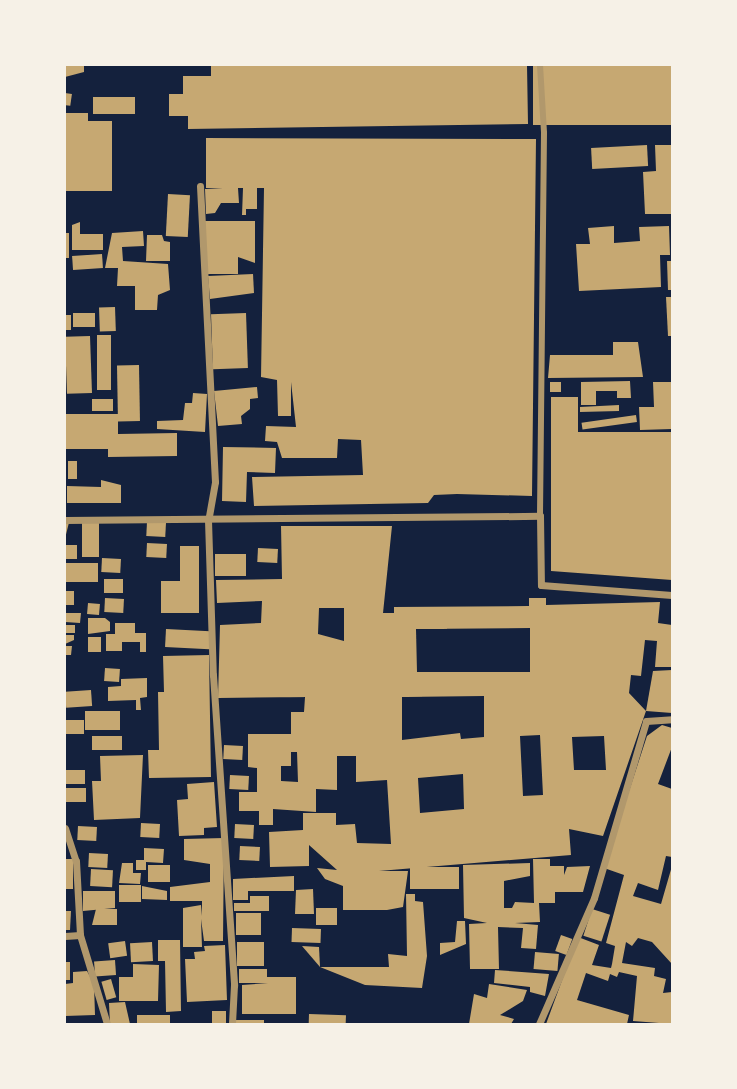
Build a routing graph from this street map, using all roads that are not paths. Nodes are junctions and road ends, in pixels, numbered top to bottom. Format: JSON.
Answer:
{"nodes":[{"id":1,"x":540,"y":65,"type":"edge"},
{"id":2,"x":200,"y":186,"type":"dead end"},
{"id":3,"x":540,"y":516,"type":"junction"},
{"id":4,"x":65,"y":520,"type":"edge"},
{"id":5,"x":208,"y":520,"type":"junction"},
{"id":6,"x":672,"y":595,"type":"edge"},
{"id":7,"x":672,"y":719,"type":"edge"},
{"id":8,"x":65,"y":828,"type":"edge"},
{"id":9,"x":80,"y":935,"type":"junction"},
{"id":10,"x":65,"y":936,"type":"edge"},
{"id":11,"x":107,"y":1024,"type":"edge"},
{"id":12,"x":232,"y":1024,"type":"edge"},
{"id":13,"x":539,"y":1024,"type":"edge"}],
"edges":[{"from":1,"to":3,"type":"street"},
{"from":2,"to":5,"type":"street"},
{"from":3,"to":5,"type":"street"},
{"from":3,"to":6,"type":"street"},
{"from":4,"to":5,"type":"street"},
{"from":5,"to":12,"type":"street"},
{"from":7,"to":13,"type":"street"},
{"from":8,"to":9,"type":"street"},
{"from":9,"to":10,"type":"street"},
{"from":9,"to":11,"type":"street"}]}
